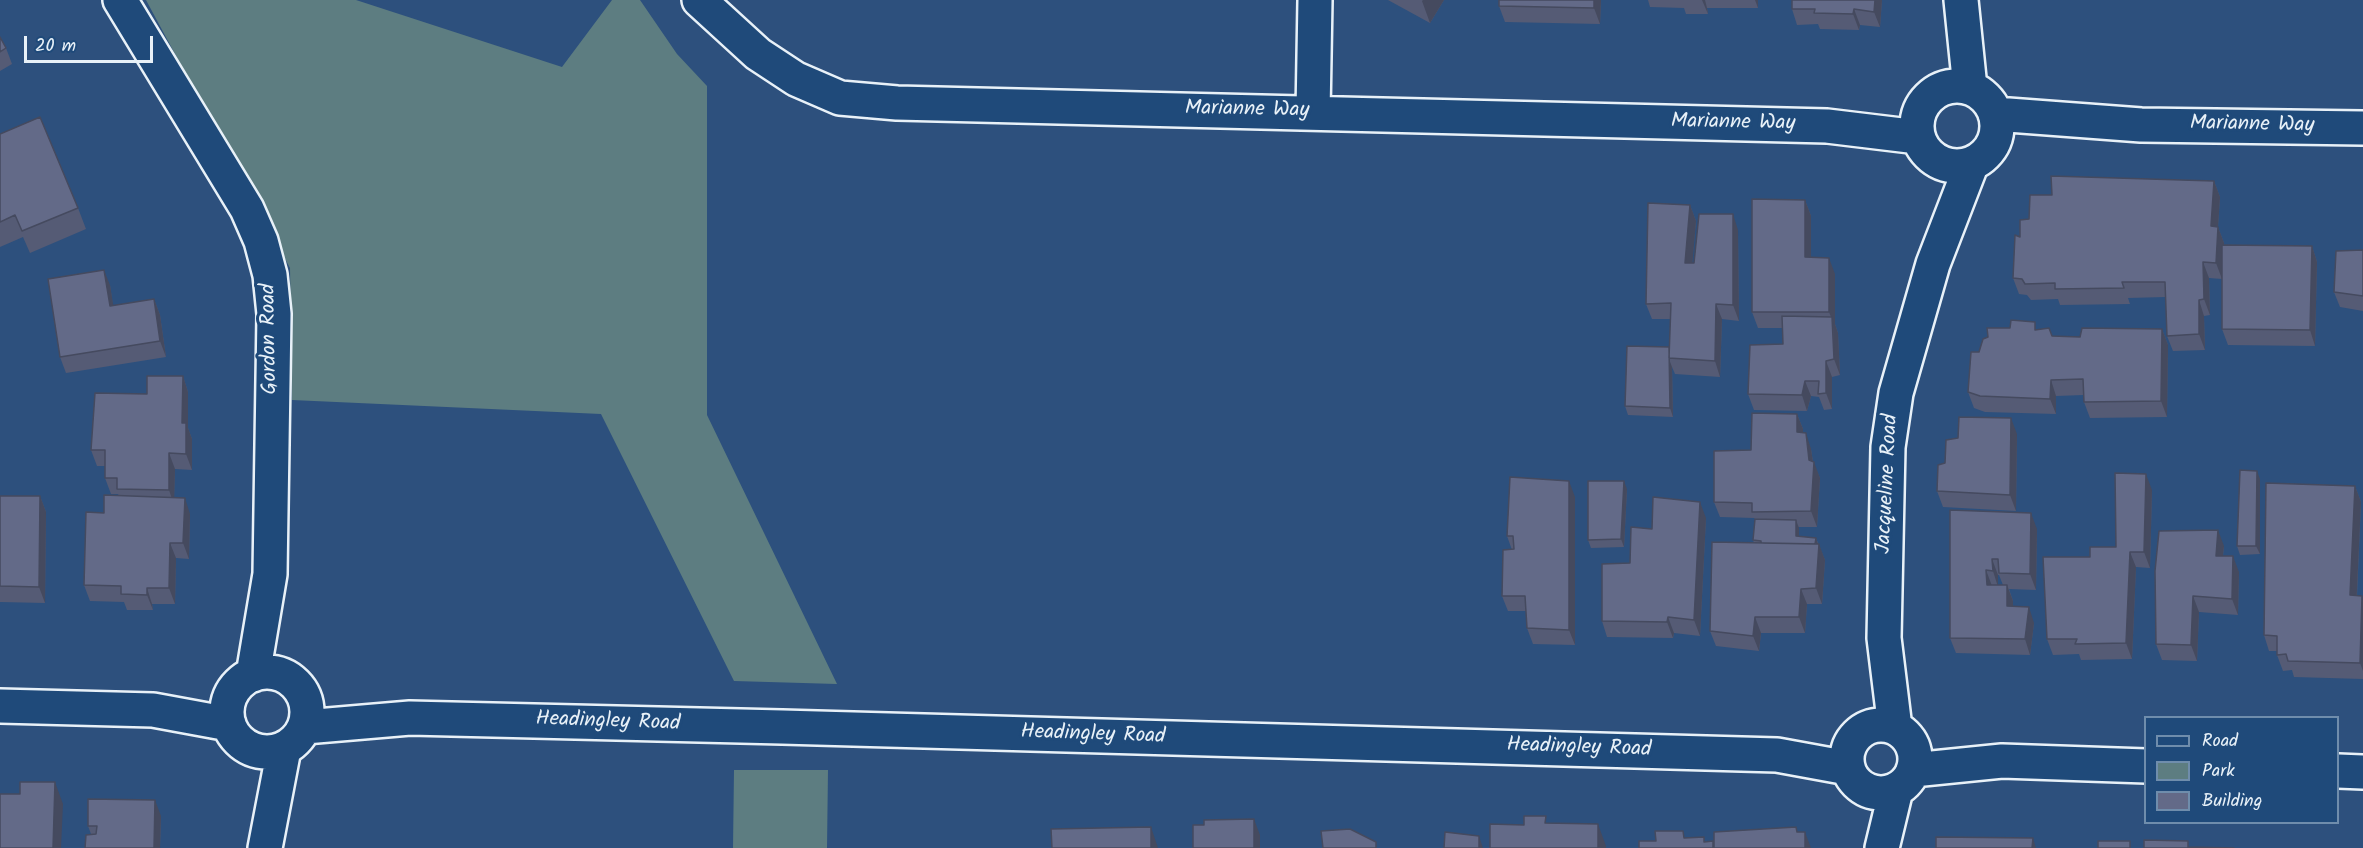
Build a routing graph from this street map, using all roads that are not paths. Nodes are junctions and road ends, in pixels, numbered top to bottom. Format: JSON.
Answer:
{"nodes":[{"id":1,"x":120,"y":0,"type":"edge"},
{"id":2,"x":699,"y":0,"type":"edge"},
{"id":3,"x":1315,"y":0,"type":"edge"},
{"id":4,"x":1960,"y":0,"type":"edge"},
{"id":5,"x":1958,"y":87,"type":"junction"},
{"id":6,"x":1313,"y":113,"type":"junction"},
{"id":7,"x":1918,"y":124,"type":"junction"},
{"id":8,"x":1995,"y":126,"type":"junction"},
{"id":9,"x":2363,"y":128,"type":"edge"},
{"id":10,"x":1938,"y":162,"type":"junction"},
{"id":11,"x":1972,"y":163,"type":"junction"},
{"id":12,"x":1933,"y":264,"type":"junction"},
{"id":13,"x":270,"y":574,"type":"junction"},
{"id":14,"x":285,"y":676,"type":"junction"},
{"id":15,"x":238,"y":698,"type":"junction"},
{"id":16,"x":0,"y":706,"type":"edge"},
{"id":17,"x":287,"y":732,"type":"junction"},
{"id":18,"x":1882,"y":757,"type":"junction"},
{"id":19,"x":2144,"y":766,"type":"edge"},
{"id":20,"x":2339,"y":771,"type":"edge"},
{"id":21,"x":2363,"y":772,"type":"edge"},
{"id":22,"x":265,"y":848,"type":"edge"},
{"id":23,"x":1877,"y":848,"type":"edge"},
{"id":24,"x":1882,"y":848,"type":"edge"}],
"edges":[{"from":1,"to":13,"type":"street","name":"Gordon Road"},
{"from":2,"to":6,"type":"street","name":"Marianne Way"},
{"from":3,"to":6,"type":"street"},
{"from":4,"to":5,"type":"street"},
{"from":5,"to":7,"type":"street"},
{"from":5,"to":8,"type":"street"},
{"from":6,"to":7,"type":"street","name":"Marianne Way"},
{"from":7,"to":10,"type":"street"},
{"from":8,"to":9,"type":"street","name":"Marianne Way"},
{"from":8,"to":11,"type":"street"},
{"from":10,"to":11,"type":"street"},
{"from":10,"to":12,"type":"street","name":"Jacqueline Road"},
{"from":11,"to":12,"type":"street","name":"Jacqueline Road"},
{"from":12,"to":18,"type":"street","name":"Jacqueline Road"},
{"from":13,"to":14,"type":"street","name":"Gordon Road"},
{"from":13,"to":15,"type":"street","name":"Gordon Road"},
{"from":14,"to":15,"type":"street"},
{"from":14,"to":17,"type":"street"},
{"from":15,"to":16,"type":"street"},
{"from":15,"to":17,"type":"street"},
{"from":17,"to":18,"type":"street","name":"Headingley Road"},
{"from":17,"to":22,"type":"street"},
{"from":18,"to":19,"type":"street","name":"Headingley Road"},
{"from":18,"to":23,"type":"street","name":"Jacqueline Road"},
{"from":18,"to":24,"type":"street","name":"Jacqueline Road"},
{"from":20,"to":21,"type":"street"}]}
